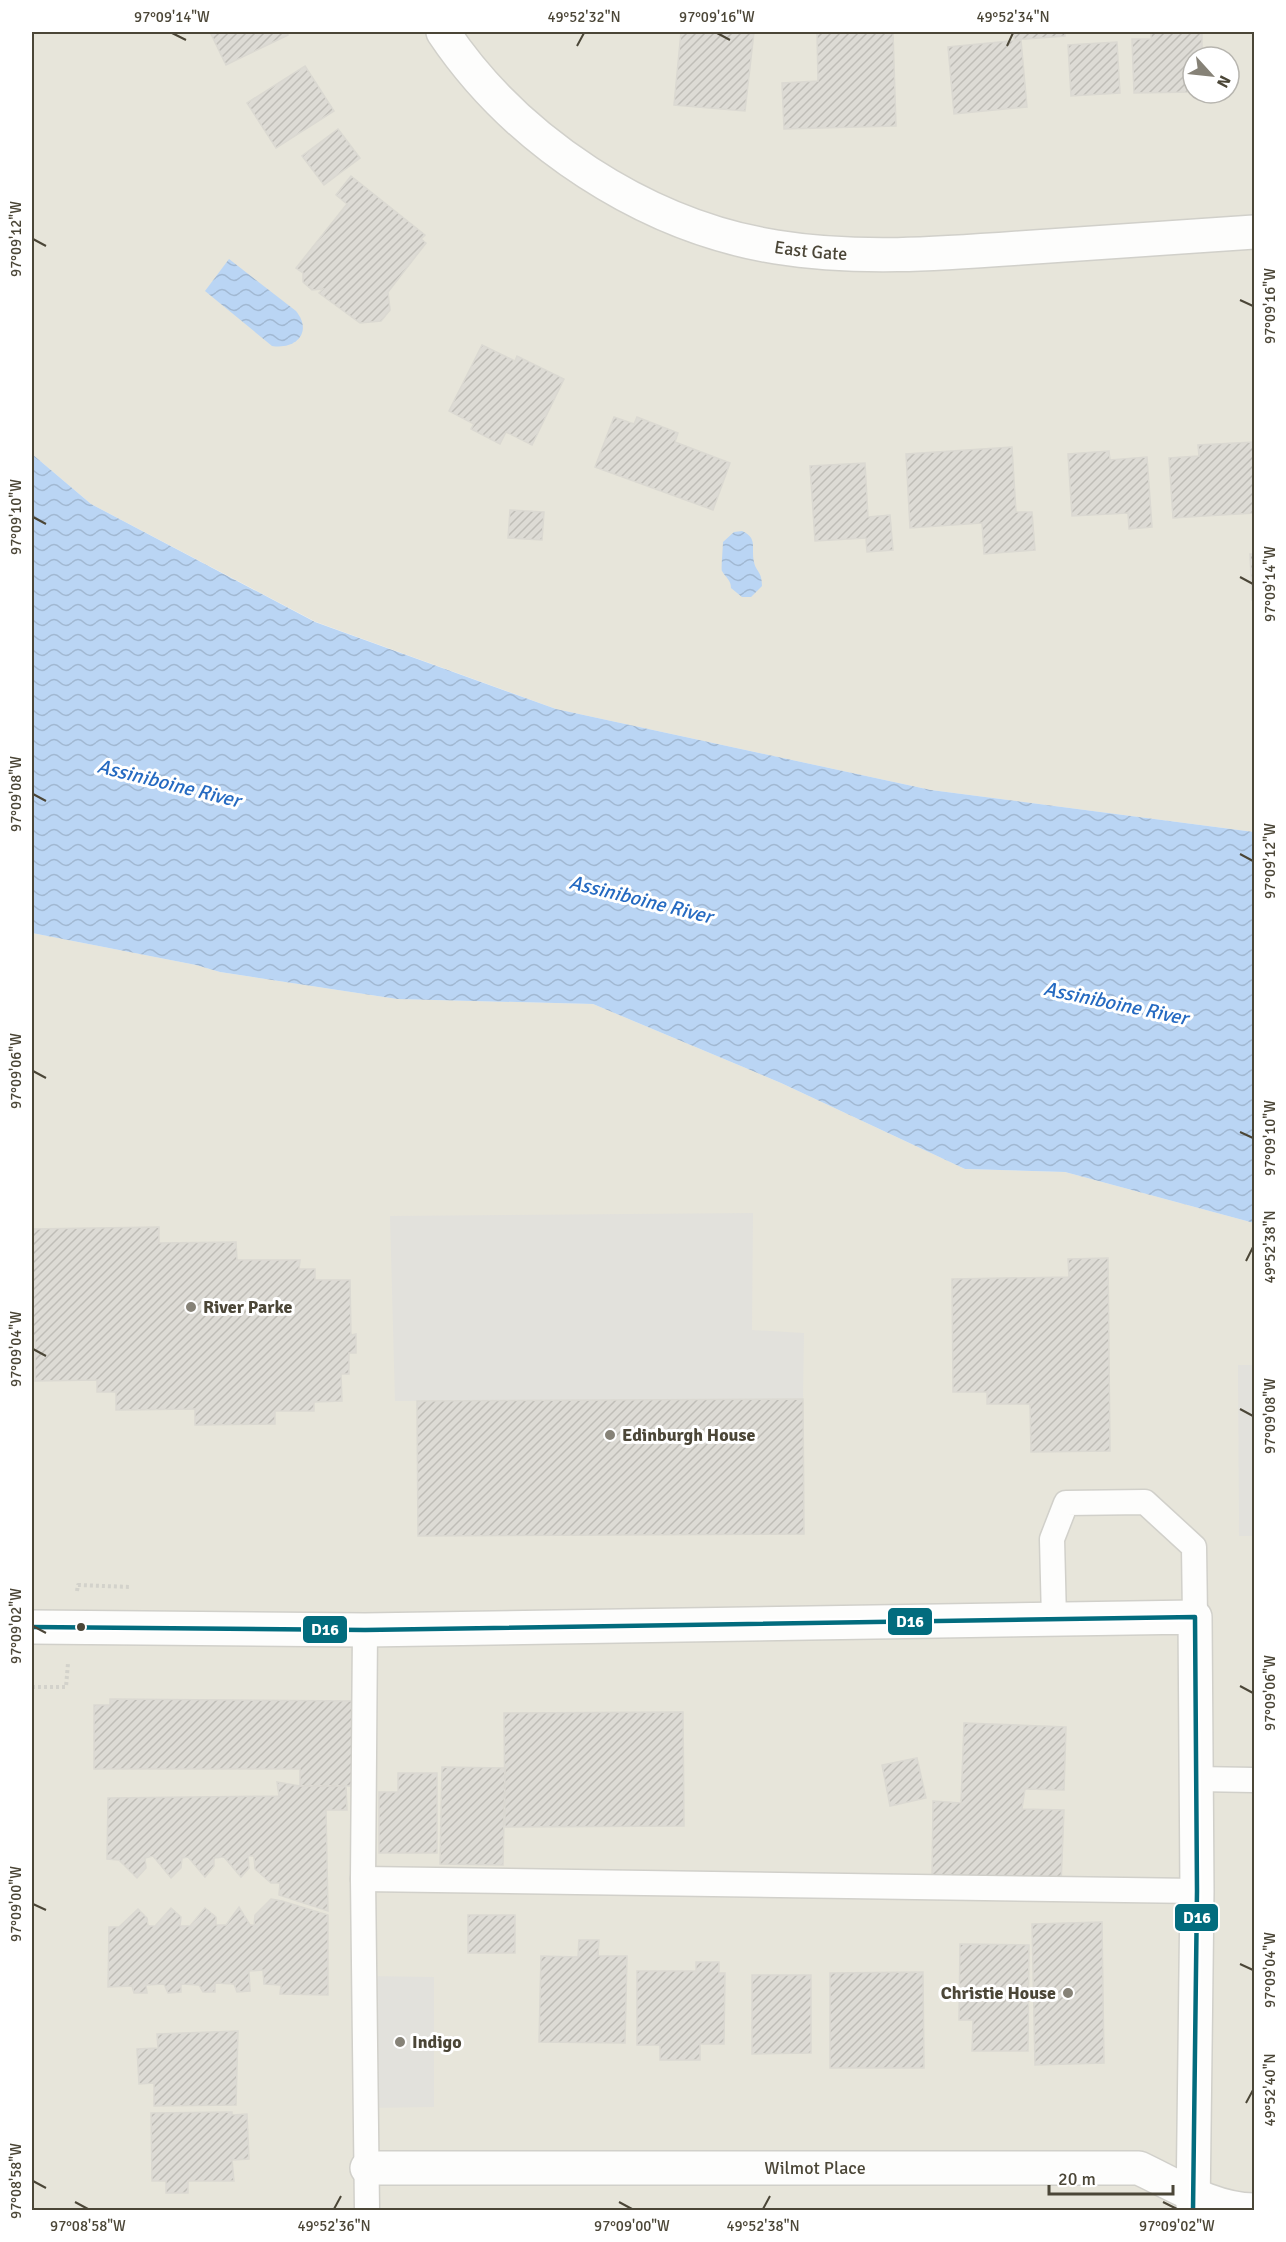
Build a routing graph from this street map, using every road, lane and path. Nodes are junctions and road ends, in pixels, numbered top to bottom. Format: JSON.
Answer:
{"nodes":[{"id":1,"x":442,"y":32,"type":"edge"},
{"id":2,"x":1254,"y":232,"type":"edge"},
{"id":3,"x":78,"y":1585,"type":"dead end"},
{"id":4,"x":137,"y":1587,"type":"dead end"},
{"id":5,"x":1195,"y":1617,"type":"junction"},
{"id":6,"x":1054,"y":1620,"type":"junction"},
{"id":7,"x":32,"y":1627,"type":"edge"},
{"id":8,"x":365,"y":1630,"type":"junction"},
{"id":9,"x":1196,"y":1779,"type":"junction"},
{"id":10,"x":1254,"y":1780,"type":"edge"},
{"id":11,"x":363,"y":1879,"type":"junction"},
{"id":12,"x":1197,"y":1891,"type":"junction"},
{"id":13,"x":367,"y":2168,"type":"junction"},
{"id":14,"x":1193,"y":2202,"type":"edge"},
{"id":15,"x":1254,"y":2210,"type":"edge"},
{"id":16,"x":368,"y":2211,"type":"edge"}],
"edges":[{"from":1,"to":2,"type":"street","name":"East Gate"},
{"from":3,"to":4,"type":"path"},
{"from":5,"to":6,"type":"street"},
{"from":5,"to":6,"type":"lane"},
{"from":5,"to":9,"type":"street"},
{"from":6,"to":8,"type":"street"},
{"from":7,"to":8,"type":"street"},
{"from":8,"to":11,"type":"lane"},
{"from":9,"to":10,"type":"lane"},
{"from":9,"to":12,"type":"street"},
{"from":11,"to":12,"type":"lane"},
{"from":11,"to":13,"type":"lane"},
{"from":12,"to":14,"type":"street"},
{"from":13,"to":14,"type":"street","name":"Wilmot Place"},
{"from":13,"to":16,"type":"lane"},
{"from":14,"to":15,"type":"street","name":"Wilmot Place"}]}
